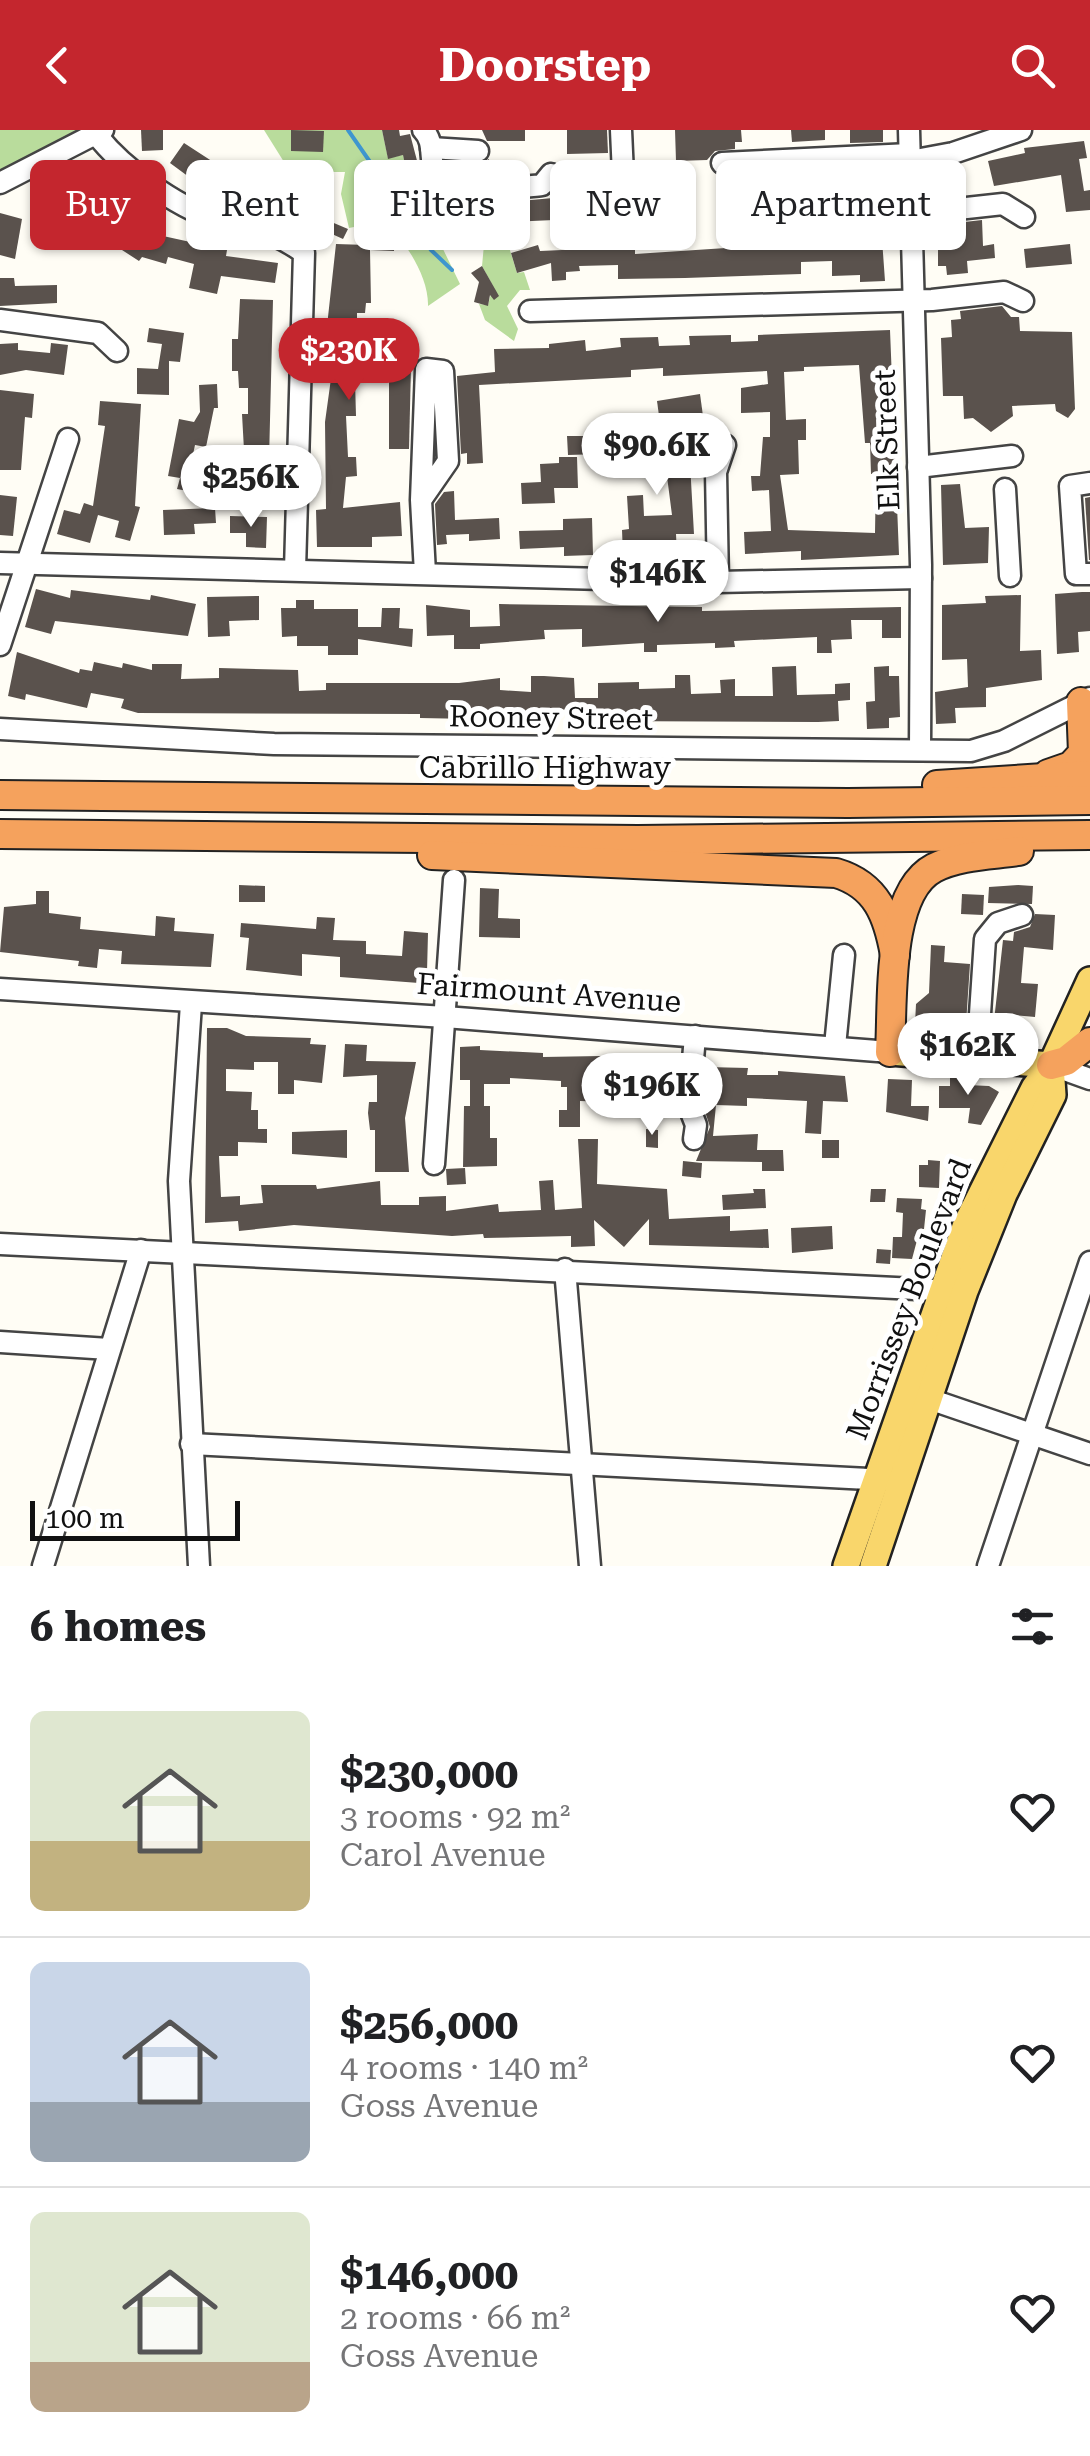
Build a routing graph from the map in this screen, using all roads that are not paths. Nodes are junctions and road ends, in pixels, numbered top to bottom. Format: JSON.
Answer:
{"nodes":[{"id":1,"x":622,"y":130,"type":"edge"},
{"id":2,"x":909,"y":130,"type":"edge"},
{"id":3,"x":1021,"y":130,"type":"edge"},
{"id":4,"x":99,"y":132,"type":"edge"},
{"id":5,"x":428,"y":139,"type":"edge"},
{"id":6,"x":478,"y":150,"type":"dead end"},
{"id":7,"x":910,"y":157,"type":"junction"},
{"id":8,"x":623,"y":160,"type":"edge"},
{"id":9,"x":816,"y":160,"type":"edge"},
{"id":10,"x":910,"y":160,"type":"edge"},
{"id":11,"x":550,"y":174,"type":"dead end"},
{"id":12,"x":0,"y":183,"type":"edge"},
{"id":13,"x":966,"y":208,"type":"edge"},
{"id":14,"x":1024,"y":217,"type":"dead end"},
{"id":15,"x":913,"y":250,"type":"edge"},
{"id":16,"x":914,"y":300,"type":"junction"},
{"id":17,"x":1023,"y":301,"type":"dead end"},
{"id":18,"x":530,"y":311,"type":"dead end"},
{"id":19,"x":0,"y":320,"type":"edge"},
{"id":20,"x":117,"y":351,"type":"dead end"},
{"id":21,"x":68,"y":439,"type":"dead end"},
{"id":22,"x":725,"y":445,"type":"dead end"},
{"id":23,"x":1012,"y":456,"type":"dead end"},
{"id":24,"x":918,"y":466,"type":"junction"},
{"id":25,"x":1080,"y":485,"type":"edge"},
{"id":26,"x":1004,"y":489,"type":"dead end"},
{"id":27,"x":422,"y":500,"type":"junction"},
{"id":28,"x":0,"y":563,"type":"edge"},
{"id":29,"x":24,"y":565,"type":"junction"},
{"id":30,"x":295,"y":570,"type":"junction"},
{"id":31,"x":425,"y":573,"type":"junction"},
{"id":32,"x":1083,"y":574,"type":"edge"},
{"id":33,"x":1010,"y":576,"type":"dead end"},
{"id":34,"x":921,"y":578,"type":"junction"},
{"id":35,"x":718,"y":582,"type":"junction"},
{"id":36,"x":0,"y":645,"type":"edge"},
{"id":37,"x":1087,"y":708,"type":"edge"},
{"id":38,"x":0,"y":730,"type":"edge"},
{"id":39,"x":920,"y":749,"type":"junction"},
{"id":40,"x":1090,"y":776,"type":"edge"},
{"id":41,"x":1005,"y":781,"type":"junction"},
{"id":42,"x":0,"y":795,"type":"edge"},
{"id":43,"x":1090,"y":800,"type":"edge"},
{"id":44,"x":787,"y":802,"type":"junction"},
{"id":45,"x":0,"y":834,"type":"edge"},
{"id":46,"x":344,"y":837,"type":"junction"},
{"id":47,"x":1090,"y":838,"type":"edge"},
{"id":48,"x":454,"y":880,"type":"dead end"},
{"id":49,"x":1022,"y":915,"type":"dead end"},
{"id":50,"x":895,"y":954,"type":"junction"},
{"id":51,"x":844,"y":955,"type":"dead end"},
{"id":52,"x":1090,"y":980,"type":"edge"},
{"id":53,"x":0,"y":989,"type":"edge"},
{"id":54,"x":191,"y":1004,"type":"junction"},
{"id":55,"x":444,"y":1017,"type":"junction"},
{"id":56,"x":695,"y":1036,"type":"junction"},
{"id":57,"x":1090,"y":1042,"type":"edge"},
{"id":58,"x":835,"y":1046,"type":"junction"},
{"id":59,"x":890,"y":1052,"type":"junction"},
{"id":60,"x":976,"y":1059,"type":"junction"},
{"id":61,"x":1052,"y":1065,"type":"junction"},
{"id":62,"x":1090,"y":1079,"type":"edge"},
{"id":63,"x":694,"y":1139,"type":"dead end"},
{"id":64,"x":434,"y":1164,"type":"dead end"},
{"id":65,"x":0,"y":1244,"type":"edge"},
{"id":66,"x":141,"y":1250,"type":"junction"},
{"id":67,"x":181,"y":1252,"type":"junction"},
{"id":68,"x":1090,"y":1262,"type":"edge"},
{"id":69,"x":566,"y":1269,"type":"junction"},
{"id":70,"x":955,"y":1291,"type":"junction"},
{"id":71,"x":2,"y":1348,"type":"edge"},
{"id":72,"x":110,"y":1348,"type":"junction"},
{"id":73,"x":932,"y":1400,"type":"junction"},
{"id":74,"x":1032,"y":1434,"type":"junction"},
{"id":75,"x":191,"y":1444,"type":"junction"},
{"id":76,"x":1090,"y":1454,"type":"edge"},
{"id":77,"x":581,"y":1464,"type":"junction"},
{"id":78,"x":876,"y":1478,"type":"junction"},
{"id":79,"x":903,"y":1481,"type":"junction"},
{"id":80,"x":43,"y":1566,"type":"edge"},
{"id":81,"x":199,"y":1566,"type":"edge"},
{"id":82,"x":590,"y":1566,"type":"edge"},
{"id":83,"x":846,"y":1566,"type":"edge"},
{"id":84,"x":874,"y":1566,"type":"edge"},
{"id":85,"x":988,"y":1566,"type":"edge"}],
"edges":[{"from":1,"to":8,"type":"street"},
{"from":2,"to":7,"type":"street","name":"Elk Street"},
{"from":3,"to":7,"type":"street"},
{"from":4,"to":12,"type":"street"},
{"from":4,"to":30,"type":"street"},
{"from":5,"to":6,"type":"street"},
{"from":5,"to":11,"type":"street"},
{"from":7,"to":9,"type":"street"},
{"from":7,"to":10,"type":"street","name":"Elk Street"},
{"from":13,"to":14,"type":"street"},
{"from":15,"to":16,"type":"street","name":"Elk Street"},
{"from":16,"to":17,"type":"street"},
{"from":16,"to":18,"type":"street"},
{"from":16,"to":24,"type":"street","name":"Elk Street"},
{"from":19,"to":20,"type":"street"},
{"from":21,"to":29,"type":"street"},
{"from":22,"to":35,"type":"street"},
{"from":23,"to":24,"type":"street"},
{"from":24,"to":34,"type":"street","name":"Elk Street"},
{"from":25,"to":32,"type":"street"},
{"from":26,"to":33,"type":"street"},
{"from":27,"to":27,"type":"street"},
{"from":27,"to":31,"type":"street"},
{"from":28,"to":29,"type":"street"},
{"from":29,"to":30,"type":"street"},
{"from":29,"to":36,"type":"street"},
{"from":30,"to":31,"type":"street"},
{"from":31,"to":35,"type":"street"},
{"from":34,"to":35,"type":"street"},
{"from":34,"to":39,"type":"street","name":"Elk Street"},
{"from":37,"to":39,"type":"street","name":"Rooney Street"},
{"from":37,"to":41,"type":"highway"},
{"from":38,"to":39,"type":"street","name":"Rooney Street"},
{"from":40,"to":41,"type":"highway"},
{"from":41,"to":44,"type":"highway"},
{"from":42,"to":44,"type":"highway","name":"Cabrillo Highway"},
{"from":43,"to":44,"type":"highway","name":"Cabrillo Highway"},
{"from":45,"to":46,"type":"highway"},
{"from":46,"to":47,"type":"highway"},
{"from":46,"to":50,"type":"highway"},
{"from":47,"to":50,"type":"highway"},
{"from":48,"to":55,"type":"street"},
{"from":49,"to":60,"type":"street"},
{"from":50,"to":59,"type":"highway"},
{"from":51,"to":58,"type":"street"},
{"from":52,"to":61,"type":"main road","name":"Morrissey Boulevard"},
{"from":53,"to":54,"type":"street","name":"Fairmount Avenue"},
{"from":54,"to":55,"type":"street","name":"Fairmount Avenue"},
{"from":54,"to":67,"type":"street"},
{"from":55,"to":56,"type":"street","name":"Fairmount Avenue"},
{"from":55,"to":64,"type":"street"},
{"from":56,"to":58,"type":"street","name":"Fairmount Avenue"},
{"from":56,"to":63,"type":"street"},
{"from":57,"to":61,"type":"highway"},
{"from":58,"to":59,"type":"street","name":"Fairmount Avenue"},
{"from":59,"to":60,"type":"main road","name":"Fairmount Avenue"},
{"from":60,"to":61,"type":"main road","name":"Fairmount Avenue"},
{"from":61,"to":62,"type":"street","name":"Fairmount Avenue"},
{"from":61,"to":70,"type":"main road","name":"Morrissey Boulevard"},
{"from":65,"to":66,"type":"street"},
{"from":66,"to":67,"type":"street"},
{"from":66,"to":72,"type":"street"},
{"from":67,"to":69,"type":"street"},
{"from":67,"to":75,"type":"street"},
{"from":68,"to":74,"type":"street"},
{"from":69,"to":70,"type":"street"},
{"from":69,"to":77,"type":"street"},
{"from":70,"to":73,"type":"main road","name":"Morrissey Boulevard"},
{"from":70,"to":78,"type":"main road","name":"Morrissey Boulevard"},
{"from":71,"to":72,"type":"street"},
{"from":72,"to":80,"type":"street"},
{"from":73,"to":74,"type":"street"},
{"from":73,"to":79,"type":"main road","name":"Morrissey Boulevard"},
{"from":74,"to":76,"type":"street"},
{"from":74,"to":85,"type":"street"},
{"from":75,"to":77,"type":"street"},
{"from":75,"to":81,"type":"street"},
{"from":77,"to":78,"type":"street"},
{"from":77,"to":82,"type":"street"},
{"from":78,"to":79,"type":"street"},
{"from":78,"to":83,"type":"main road","name":"Morrissey Boulevard"},
{"from":79,"to":84,"type":"main road","name":"Morrissey Boulevard"}]}
